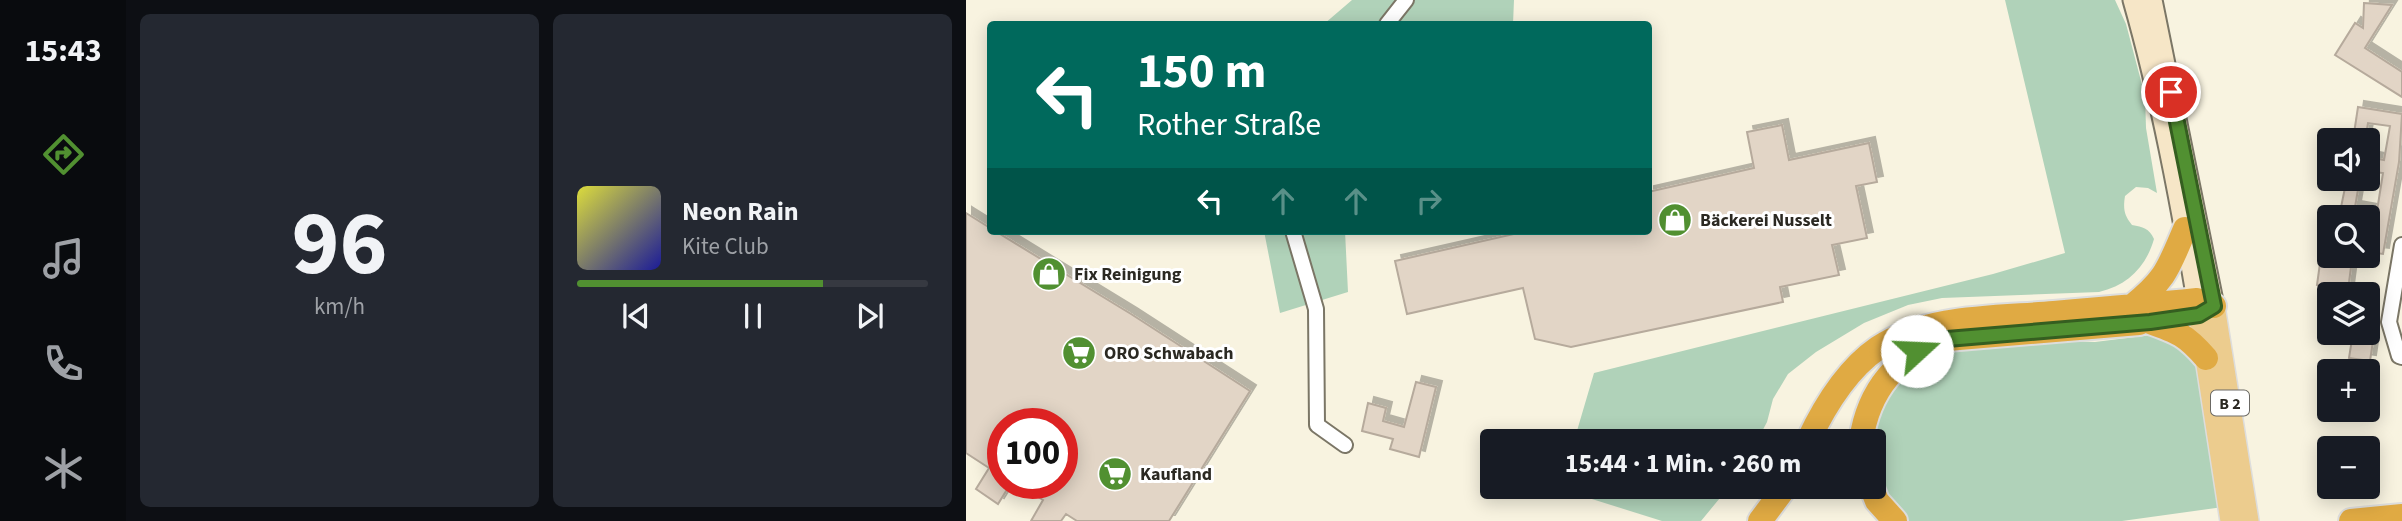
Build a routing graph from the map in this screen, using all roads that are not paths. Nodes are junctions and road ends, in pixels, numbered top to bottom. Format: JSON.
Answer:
{"nodes":[{"id":1,"x":1406,"y":0,"type":"edge"},
{"id":2,"x":2144,"y":2,"type":"edge"},
{"id":3,"x":1389,"y":21,"type":"edge"},
{"id":4,"x":2185,"y":229,"type":"junction"},
{"id":5,"x":1294,"y":235,"type":"edge"},
{"id":6,"x":2402,"y":245,"type":"edge"},
{"id":7,"x":2203,"y":307,"type":"junction"},
{"id":8,"x":2140,"y":315,"type":"junction"},
{"id":9,"x":2402,"y":357,"type":"edge"},
{"id":10,"x":2206,"y":358,"type":"junction"},
{"id":11,"x":1814,"y":429,"type":"edge"},
{"id":12,"x":1863,"y":429,"type":"edge"},
{"id":13,"x":1345,"y":445,"type":"dead end"},
{"id":14,"x":1776,"y":499,"type":"edge"},
{"id":15,"x":1876,"y":499,"type":"edge"},
{"id":16,"x":2402,"y":516,"type":"edge"},
{"id":17,"x":1760,"y":521,"type":"edge"},
{"id":18,"x":1895,"y":521,"type":"edge"},
{"id":19,"x":2231,"y":521,"type":"edge"},
{"id":20,"x":2248,"y":521,"type":"edge"},
{"id":21,"x":2351,"y":521,"type":"edge"}],
"edges":[{"from":1,"to":3,"type":"street"},
{"from":2,"to":4,"type":"main road"},
{"from":2,"to":7,"type":"main road"},
{"from":4,"to":7,"type":"main road"},
{"from":4,"to":8,"type":"highway"},
{"from":5,"to":13,"type":"street"},
{"from":6,"to":9,"type":"street"},
{"from":7,"to":8,"type":"highway"},
{"from":7,"to":10,"type":"main road","number":"B 2"},
{"from":7,"to":20,"type":"main road","number":"B 2"},
{"from":8,"to":10,"type":"highway"},
{"from":8,"to":11,"type":"highway"},
{"from":8,"to":12,"type":"highway"},
{"from":10,"to":19,"type":"main road","number":"B 2"},
{"from":14,"to":17,"type":"highway"},
{"from":15,"to":18,"type":"highway"},
{"from":16,"to":21,"type":"highway"}]}
